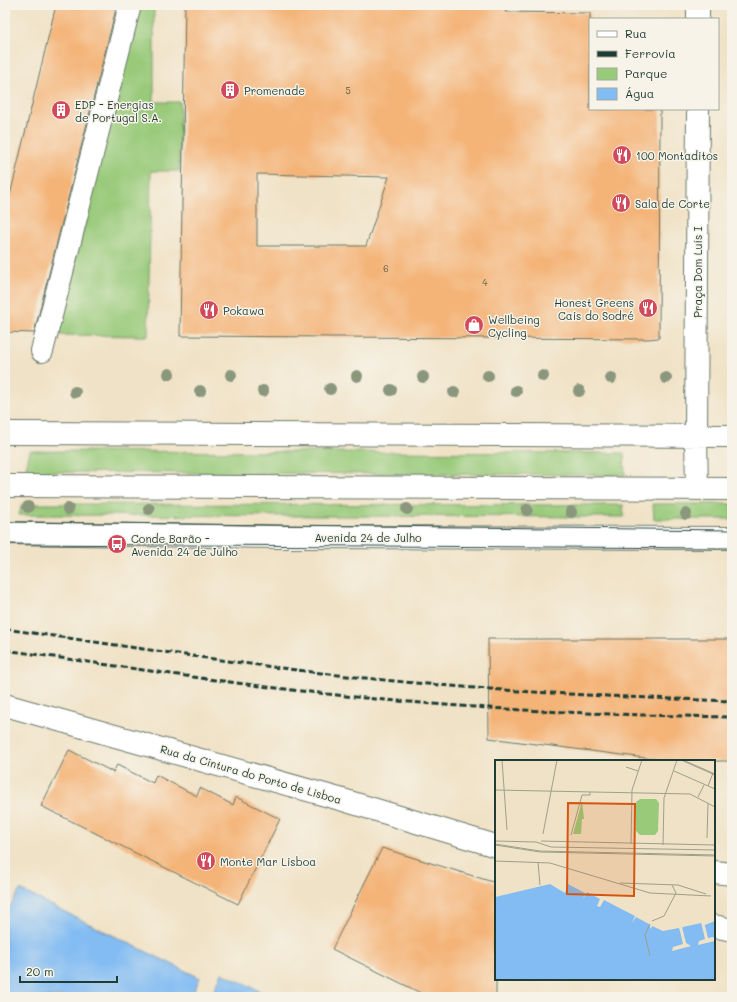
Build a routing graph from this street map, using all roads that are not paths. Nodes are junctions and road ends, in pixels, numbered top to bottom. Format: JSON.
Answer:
{"nodes":[{"id":1,"x":130,"y":5,"type":"edge"},
{"id":2,"x":698,"y":5,"type":"edge"},
{"id":3,"x":698,"y":18,"type":"edge"},
{"id":4,"x":698,"y":110,"type":"edge"},
{"id":5,"x":42,"y":351,"type":"dead end"},
{"id":6,"x":5,"y":434,"type":"edge"},
{"id":7,"x":696,"y":436,"type":"junction"},
{"id":8,"x":732,"y":436,"type":"edge"},
{"id":9,"x":5,"y":486,"type":"edge"},
{"id":10,"x":697,"y":489,"type":"junction"},
{"id":11,"x":732,"y":489,"type":"edge"},
{"id":12,"x":5,"y":533,"type":"edge"},
{"id":13,"x":732,"y":538,"type":"edge"},
{"id":14,"x":5,"y":705,"type":"edge"},
{"id":15,"x":495,"y":846,"type":"edge"},
{"id":16,"x":715,"y":872,"type":"edge"},
{"id":17,"x":732,"y":874,"type":"edge"},
{"id":18,"x":715,"y":926,"type":"edge"},
{"id":19,"x":732,"y":930,"type":"edge"}],
"edges":[{"from":1,"to":5,"type":"main road"},
{"from":2,"to":3,"type":"main road"},
{"from":4,"to":7,"type":"main road","name":"Praça Dom Luís I"},
{"from":6,"to":7,"type":"main road"},
{"from":7,"to":8,"type":"main road"},
{"from":7,"to":10,"type":"main road","name":"Praça Dom Luís I"},
{"from":9,"to":10,"type":"main road"},
{"from":10,"to":11,"type":"main road"},
{"from":12,"to":13,"type":"main road","name":"Avenida 24 de Julho"},
{"from":14,"to":15,"type":"main road","name":"Rua da Cintura do Porto de Lisboa"},
{"from":16,"to":17,"type":"main road"},
{"from":18,"to":19,"type":"main road"}]}
